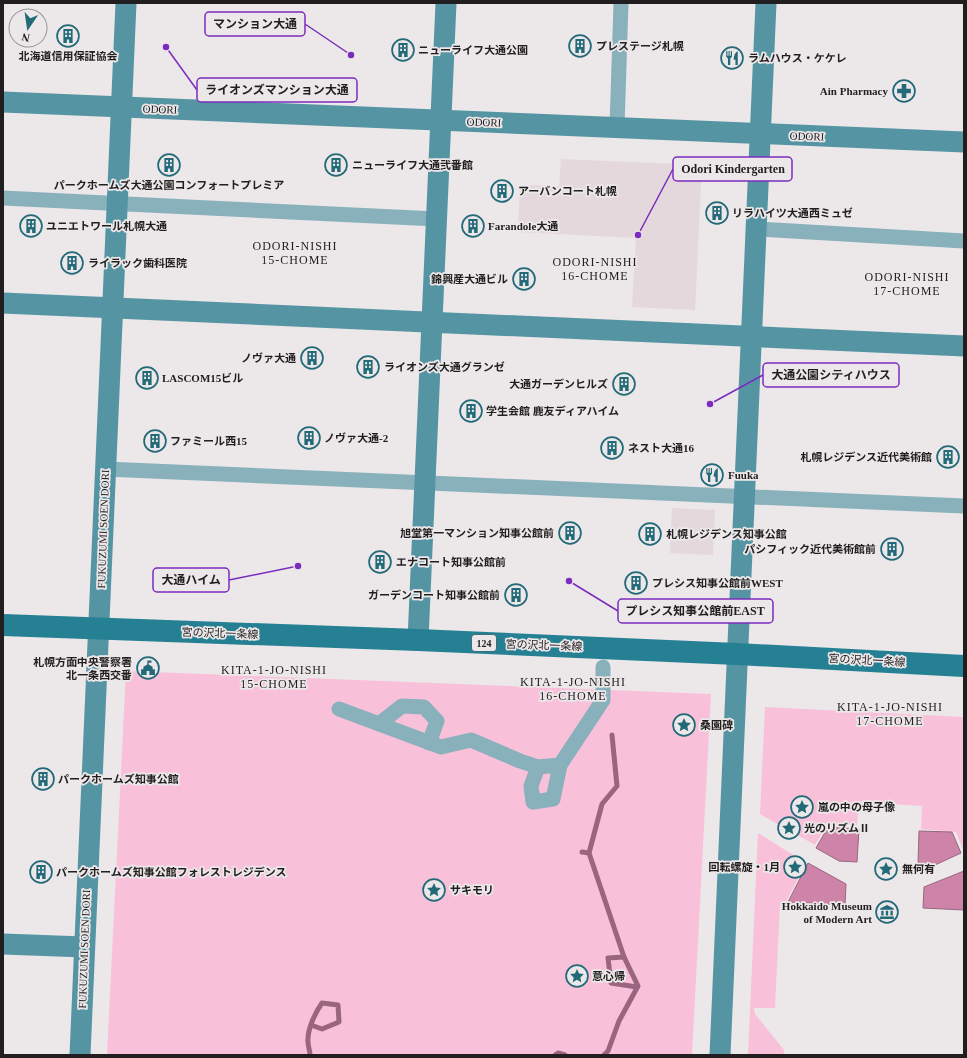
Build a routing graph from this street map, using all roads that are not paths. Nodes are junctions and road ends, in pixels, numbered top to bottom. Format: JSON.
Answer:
{"nodes":[{"id":1,"x":126,"y":3,"type":"edge"},
{"id":2,"x":446,"y":3,"type":"edge"},
{"id":3,"x":621,"y":3,"type":"edge"},
{"id":4,"x":766,"y":3,"type":"edge"},
{"id":5,"x":3,"y":102,"type":"edge"},
{"id":6,"x":121,"y":107,"type":"junction"},
{"id":7,"x":441,"y":120,"type":"junction"},
{"id":8,"x":617,"y":127,"type":"junction"},
{"id":9,"x":760,"y":134,"type":"junction"},
{"id":10,"x":964,"y":142,"type":"edge"},
{"id":11,"x":3,"y":198,"type":"edge"},
{"id":12,"x":117,"y":204,"type":"junction"},
{"id":13,"x":437,"y":220,"type":"junction"},
{"id":14,"x":756,"y":229,"type":"junction"},
{"id":15,"x":964,"y":241,"type":"edge"},
{"id":16,"x":3,"y":303,"type":"edge"},
{"id":17,"x":112,"y":309,"type":"junction"},
{"id":18,"x":432,"y":323,"type":"junction"},
{"id":19,"x":752,"y":337,"type":"junction"},
{"id":20,"x":964,"y":346,"type":"edge"},
{"id":21,"x":105,"y":469,"type":"junction"},
{"id":22,"x":425,"y":482,"type":"junction"},
{"id":23,"x":744,"y":496,"type":"junction"},
{"id":24,"x":964,"y":506,"type":"edge"},
{"id":25,"x":3,"y":625,"type":"edge"},
{"id":26,"x":98,"y":629,"type":"junction"},
{"id":27,"x":418,"y":640,"type":"junction"},
{"id":28,"x":737,"y":654,"type":"junction"},
{"id":29,"x":964,"y":666,"type":"edge"},
{"id":30,"x":603,"y":668,"type":"dead end"},
{"id":31,"x":339,"y":709,"type":"dead end"},
{"id":32,"x":379,"y":724,"type":"junction"},
{"id":33,"x":429,"y":742,"type":"junction"},
{"id":34,"x":560,"y":765,"type":"junction"},
{"id":35,"x":538,"y":767,"type":"junction"},
{"id":36,"x":3,"y":944,"type":"edge"},
{"id":37,"x":84,"y":948,"type":"junction"},
{"id":38,"x":80,"y":1055,"type":"edge"},
{"id":39,"x":720,"y":1055,"type":"edge"}],
"edges":[{"from":1,"to":6,"type":"street","name":"FUKUZUMI SOEN DORI"},
{"from":2,"to":7,"type":"street"},
{"from":3,"to":8,"type":"street"},
{"from":4,"to":9,"type":"street"},
{"from":5,"to":6,"type":"street","name":"ODORI"},
{"from":6,"to":7,"type":"street","name":"ODORI"},
{"from":6,"to":12,"type":"street","name":"FUKUZUMI SOEN DORI"},
{"from":7,"to":8,"type":"street","name":"ODORI"},
{"from":7,"to":13,"type":"street"},
{"from":8,"to":9,"type":"street","name":"ODORI"},
{"from":9,"to":10,"type":"street","name":"ODORI"},
{"from":9,"to":14,"type":"street"},
{"from":11,"to":12,"type":"street"},
{"from":12,"to":13,"type":"street"},
{"from":12,"to":17,"type":"street","name":"FUKUZUMI SOEN DORI"},
{"from":13,"to":18,"type":"street"},
{"from":14,"to":15,"type":"street"},
{"from":14,"to":19,"type":"street"},
{"from":16,"to":17,"type":"street"},
{"from":17,"to":18,"type":"street"},
{"from":17,"to":21,"type":"street","name":"FUKUZUMI SOEN DORI"},
{"from":18,"to":19,"type":"street"},
{"from":18,"to":22,"type":"street"},
{"from":19,"to":20,"type":"street"},
{"from":19,"to":23,"type":"street"},
{"from":21,"to":22,"type":"street"},
{"from":21,"to":26,"type":"street","name":"FUKUZUMI SOEN DORI"},
{"from":22,"to":23,"type":"street"},
{"from":22,"to":27,"type":"street"},
{"from":23,"to":24,"type":"street"},
{"from":23,"to":28,"type":"street"},
{"from":25,"to":26,"type":"main road","name":"宮の沢北一条線","number":"124"},
{"from":26,"to":27,"type":"main road","name":"宮の沢北一条線","number":"124"},
{"from":26,"to":37,"type":"street","name":"FUKUZUMI SOEN DORI"},
{"from":27,"to":28,"type":"main road","name":"宮の沢北一条線","number":"124"},
{"from":28,"to":29,"type":"main road","name":"宮の沢北一条線","number":"124"},
{"from":28,"to":39,"type":"street"},
{"from":30,"to":34,"type":"street"},
{"from":31,"to":32,"type":"street"},
{"from":32,"to":33,"type":"street"},
{"from":32,"to":33,"type":"street"},
{"from":33,"to":35,"type":"street"},
{"from":34,"to":35,"type":"street"},
{"from":34,"to":35,"type":"street"},
{"from":36,"to":37,"type":"street"},
{"from":37,"to":38,"type":"street","name":"FUKUZUMI SOEN DORI"}]}
